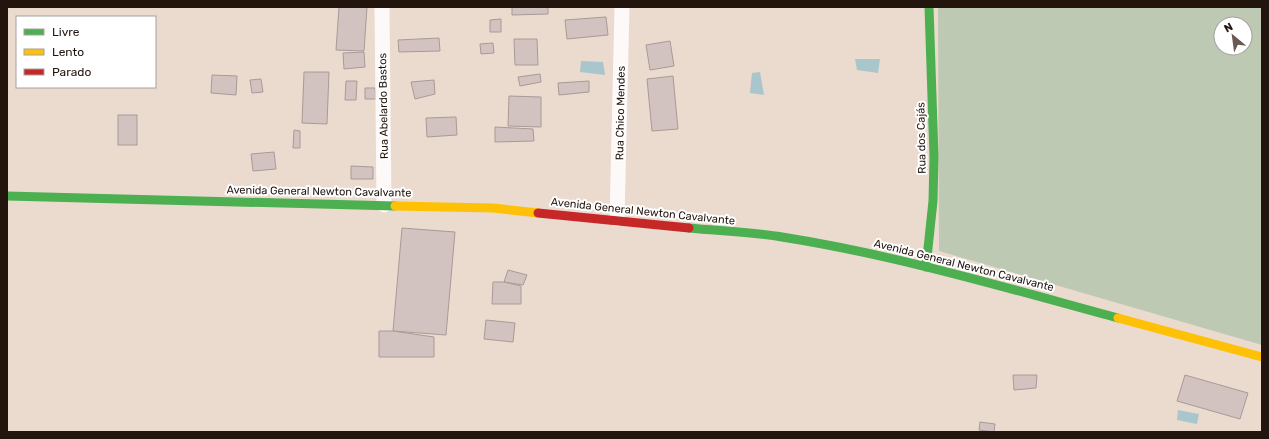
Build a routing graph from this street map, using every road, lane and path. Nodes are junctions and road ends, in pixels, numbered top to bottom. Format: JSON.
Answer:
{"nodes":[{"id":1,"x":382,"y":7,"type":"edge"},
{"id":2,"x":622,"y":7,"type":"edge"},
{"id":3,"x":929,"y":7,"type":"edge"},
{"id":4,"x":7,"y":196,"type":"edge"},
{"id":5,"x":384,"y":204,"type":"junction"},
{"id":6,"x":617,"y":219,"type":"junction"},
{"id":7,"x":926,"y":267,"type":"junction"},
{"id":8,"x":1262,"y":357,"type":"edge"}],
"edges":[{"from":1,"to":5,"type":"street","name":"Rua Abelardo Bastos"},
{"from":2,"to":6,"type":"street","name":"Rua Chico Mendes"},
{"from":3,"to":7,"type":"main road","name":"Rua dos Cajás"},
{"from":4,"to":5,"type":"main road","name":"Avenida General Newton Cavalvante"},
{"from":5,"to":6,"type":"main road","name":"Avenida General Newton Cavalvante"},
{"from":6,"to":7,"type":"main road","name":"Avenida General Newton Cavalvante"},
{"from":7,"to":8,"type":"main road","name":"Avenida General Newton Cavalvante"}]}
